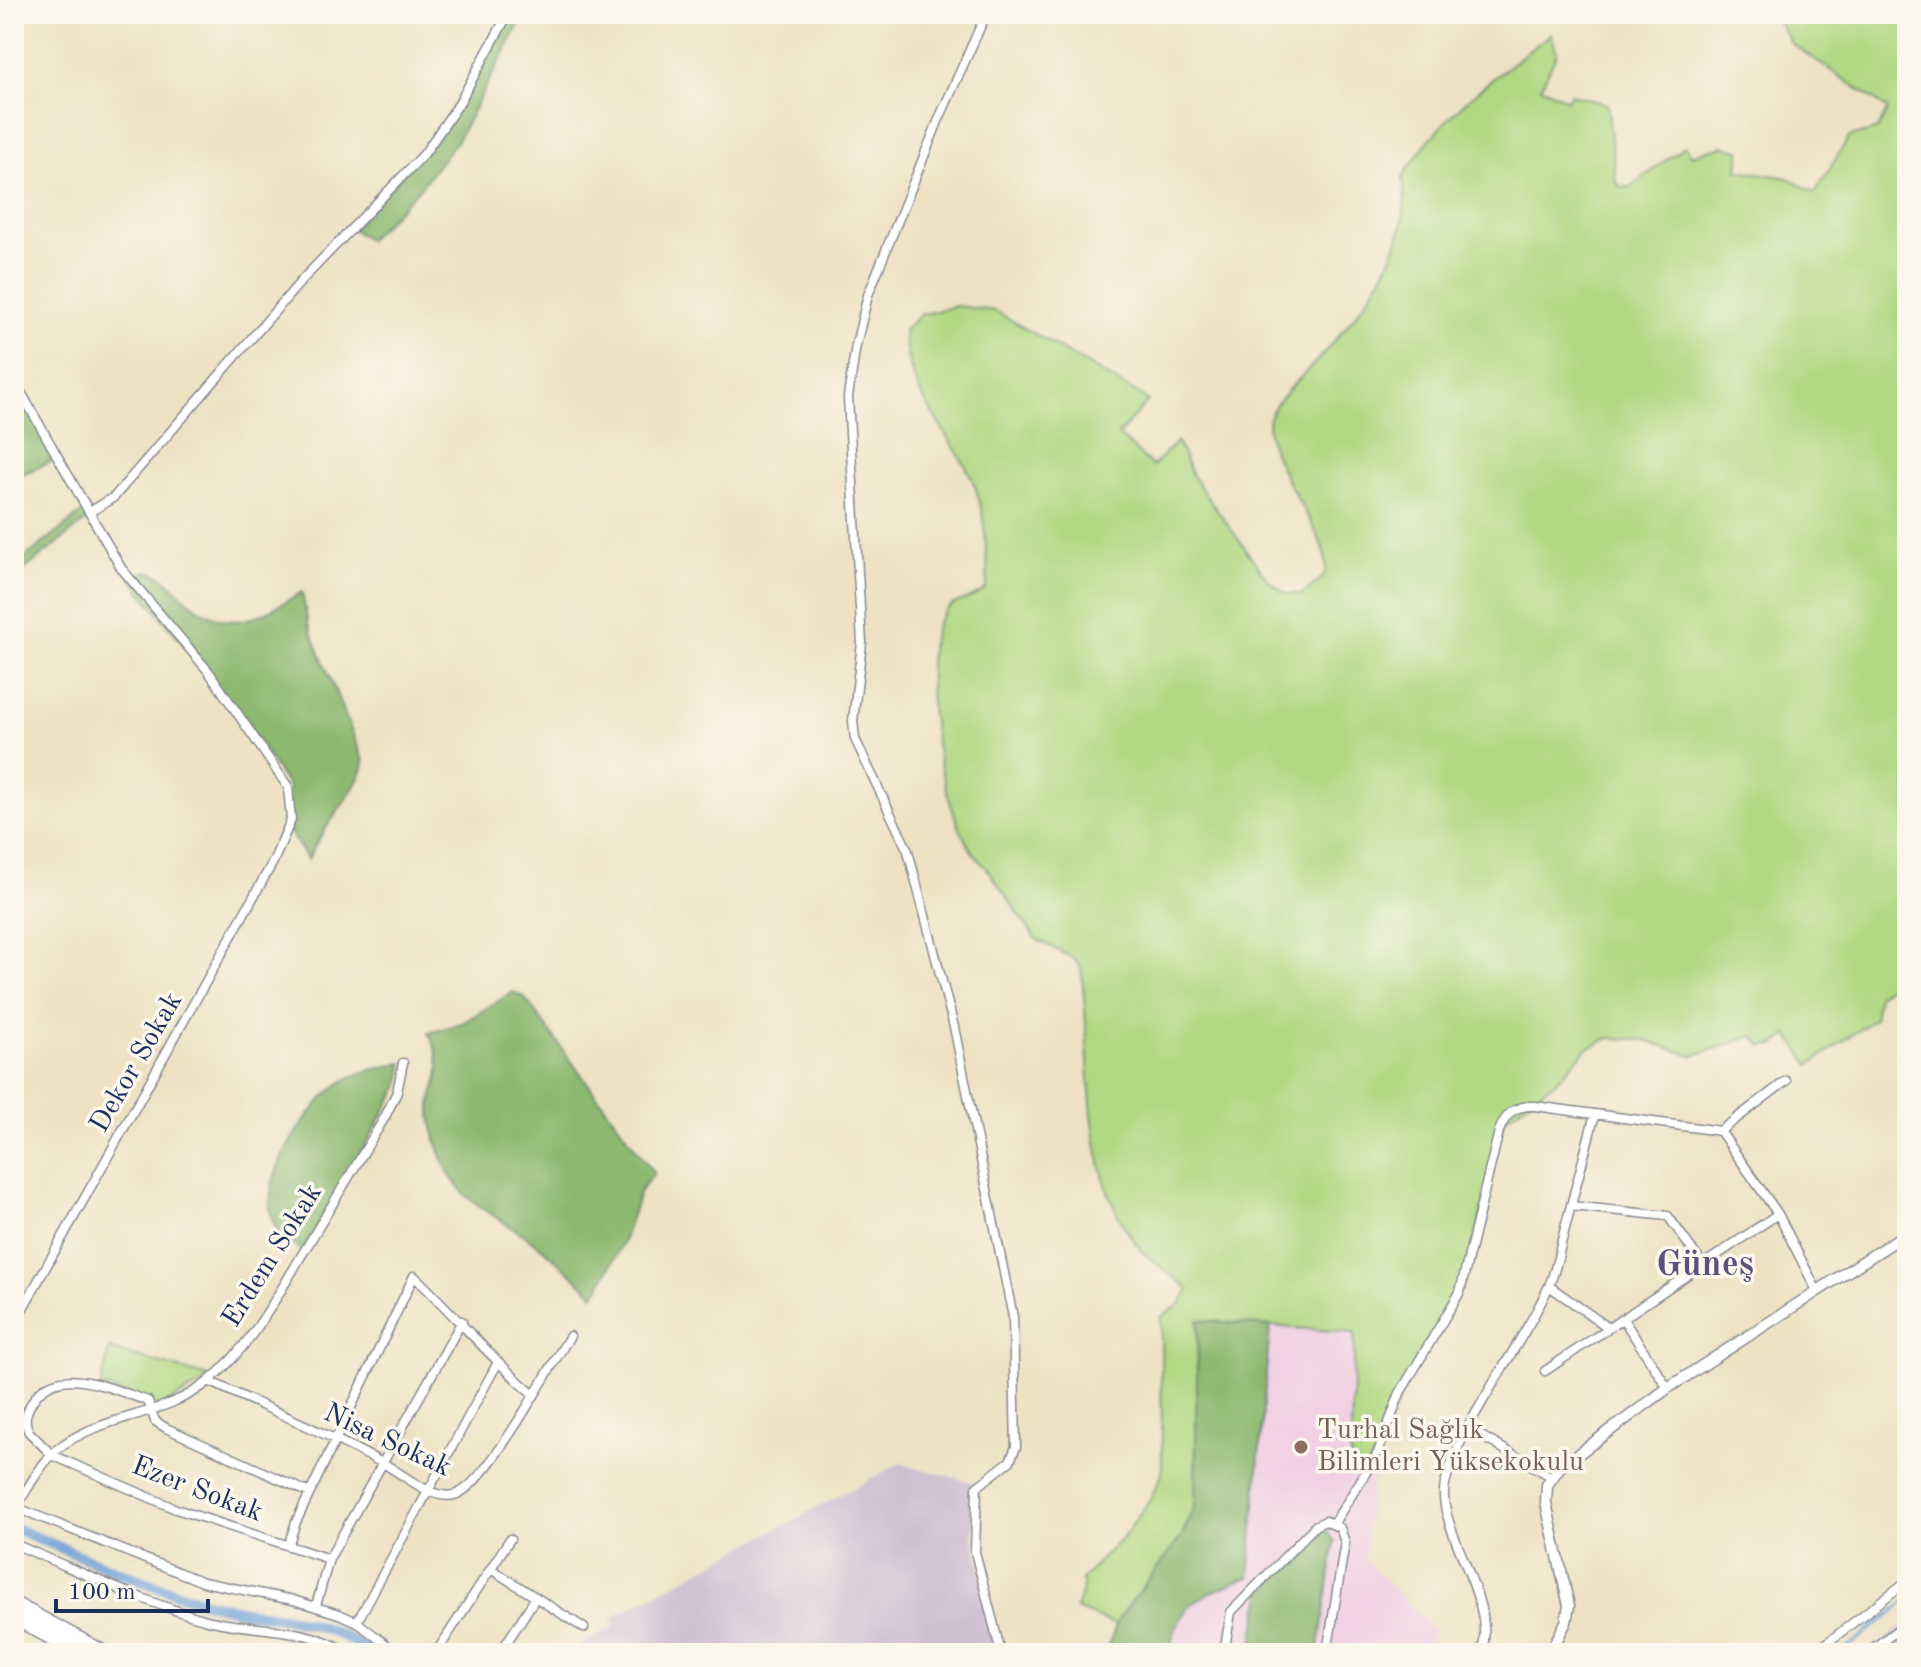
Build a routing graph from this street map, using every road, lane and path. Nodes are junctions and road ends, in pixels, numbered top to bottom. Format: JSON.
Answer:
{"nodes":[{"id":1,"x":508,"y":14,"type":"edge"},
{"id":2,"x":986,"y":14,"type":"edge"},
{"id":3,"x":14,"y":380,"type":"edge"},
{"id":4,"x":90,"y":512,"type":"junction"},
{"id":5,"x":403,"y":1063,"type":"dead end"},
{"id":6,"x":1786,"y":1081,"type":"dead end"},
{"id":7,"x":1595,"y":1114,"type":"junction"},
{"id":8,"x":1720,"y":1131,"type":"junction"},
{"id":9,"x":1571,"y":1206,"type":"junction"},
{"id":10,"x":1778,"y":1214,"type":"junction"},
{"id":11,"x":1907,"y":1233,"type":"edge"},
{"id":12,"x":1703,"y":1265,"type":"junction"},
{"id":13,"x":1549,"y":1286,"type":"junction"},
{"id":14,"x":1817,"y":1291,"type":"junction"},
{"id":15,"x":1623,"y":1319,"type":"junction"},
{"id":16,"x":462,"y":1321,"type":"junction"},
{"id":17,"x":14,"y":1324,"type":"edge"},
{"id":18,"x":1609,"y":1328,"type":"junction"},
{"id":19,"x":570,"y":1336,"type":"dead end"},
{"id":20,"x":497,"y":1364,"type":"junction"},
{"id":21,"x":1545,"y":1371,"type":"dead end"},
{"id":22,"x":209,"y":1381,"type":"junction"},
{"id":23,"x":1668,"y":1388,"type":"junction"},
{"id":24,"x":533,"y":1394,"type":"junction"},
{"id":25,"x":152,"y":1412,"type":"junction"},
{"id":26,"x":1469,"y":1429,"type":"junction"},
{"id":27,"x":335,"y":1441,"type":"junction"},
{"id":28,"x":52,"y":1455,"type":"junction"},
{"id":29,"x":383,"y":1463,"type":"junction"},
{"id":30,"x":1552,"y":1477,"type":"junction"},
{"id":31,"x":429,"y":1490,"type":"junction"},
{"id":32,"x":310,"y":1493,"type":"junction"},
{"id":33,"x":15,"y":1507,"type":"edge"},
{"id":34,"x":1334,"y":1523,"type":"junction"},
{"id":35,"x":510,"y":1539,"type":"dead end"},
{"id":36,"x":14,"y":1544,"type":"edge"},
{"id":37,"x":288,"y":1546,"type":"junction"},
{"id":38,"x":329,"y":1559,"type":"junction"},
{"id":39,"x":491,"y":1569,"type":"junction"},
{"id":40,"x":1907,"y":1581,"type":"edge"},
{"id":41,"x":536,"y":1597,"type":"junction"},
{"id":42,"x":14,"y":1604,"type":"edge"},
{"id":43,"x":316,"y":1606,"type":"junction"},
{"id":44,"x":14,"y":1617,"type":"edge"},
{"id":45,"x":357,"y":1622,"type":"junction"},
{"id":46,"x":1907,"y":1623,"type":"edge"},
{"id":47,"x":584,"y":1628,"type":"dead end"},
{"id":48,"x":80,"y":1653,"type":"edge"},
{"id":49,"x":104,"y":1653,"type":"edge"},
{"id":50,"x":348,"y":1653,"type":"edge"},
{"id":51,"x":397,"y":1653,"type":"edge"},
{"id":52,"x":436,"y":1653,"type":"edge"},
{"id":53,"x":500,"y":1653,"type":"edge"},
{"id":54,"x":1001,"y":1653,"type":"edge"},
{"id":55,"x":1224,"y":1653,"type":"edge"},
{"id":56,"x":1327,"y":1653,"type":"edge"},
{"id":57,"x":1482,"y":1653,"type":"edge"},
{"id":58,"x":1550,"y":1653,"type":"edge"},
{"id":59,"x":1814,"y":1653,"type":"edge"},
{"id":60,"x":1867,"y":1653,"type":"edge"}],
"edges":[{"from":1,"to":4,"type":"street"},
{"from":2,"to":54,"type":"street"},
{"from":3,"to":4,"type":"street"},
{"from":4,"to":17,"type":"street","name":"Dekor Sokak"},
{"from":5,"to":22,"type":"street","name":"Erdem Sokak"},
{"from":6,"to":8,"type":"street"},
{"from":7,"to":8,"type":"street"},
{"from":7,"to":9,"type":"street"},
{"from":7,"to":34,"type":"street"},
{"from":8,"to":10,"type":"street"},
{"from":9,"to":12,"type":"street"},
{"from":9,"to":13,"type":"street"},
{"from":10,"to":12,"type":"street"},
{"from":10,"to":14,"type":"street"},
{"from":11,"to":14,"type":"street"},
{"from":12,"to":15,"type":"street"},
{"from":13,"to":18,"type":"street"},
{"from":13,"to":26,"type":"street"},
{"from":14,"to":23,"type":"street"},
{"from":15,"to":18,"type":"street"},
{"from":15,"to":23,"type":"street"},
{"from":16,"to":20,"type":"street"},
{"from":16,"to":27,"type":"street"},
{"from":16,"to":29,"type":"street"},
{"from":18,"to":21,"type":"street"},
{"from":19,"to":24,"type":"street","name":"Nisa Sokak"},
{"from":20,"to":24,"type":"street"},
{"from":20,"to":31,"type":"street"},
{"from":22,"to":25,"type":"street","name":"Erdem Sokak"},
{"from":22,"to":27,"type":"street","name":"Nisa Sokak"},
{"from":23,"to":30,"type":"street"},
{"from":24,"to":31,"type":"street","name":"Nisa Sokak"},
{"from":25,"to":28,"type":"street","name":"Erdem Sokak"},
{"from":25,"to":28,"type":"street"},
{"from":25,"to":32,"type":"street"},
{"from":26,"to":30,"type":"street"},
{"from":26,"to":57,"type":"street"},
{"from":27,"to":29,"type":"street","name":"Nisa Sokak"},
{"from":27,"to":32,"type":"street"},
{"from":28,"to":33,"type":"street","name":"Erdem Sokak"},
{"from":28,"to":37,"type":"street","name":"Ezer Sokak"},
{"from":29,"to":31,"type":"street","name":"Nisa Sokak"},
{"from":29,"to":38,"type":"street"},
{"from":30,"to":58,"type":"street"},
{"from":31,"to":45,"type":"street"},
{"from":32,"to":37,"type":"street"},
{"from":33,"to":43,"type":"street"},
{"from":34,"to":55,"type":"street"},
{"from":34,"to":56,"type":"street"},
{"from":35,"to":39,"type":"street"},
{"from":36,"to":50,"type":"street"},
{"from":37,"to":38,"type":"street","name":"Ezer Sokak"},
{"from":38,"to":43,"type":"street"},
{"from":39,"to":41,"type":"street"},
{"from":39,"to":52,"type":"street"},
{"from":40,"to":59,"type":"street"},
{"from":41,"to":47,"type":"street"},
{"from":41,"to":53,"type":"street"},
{"from":42,"to":49,"type":"highway"},
{"from":43,"to":45,"type":"street"},
{"from":44,"to":48,"type":"highway"},
{"from":45,"to":51,"type":"street"},
{"from":46,"to":60,"type":"street"}]}
